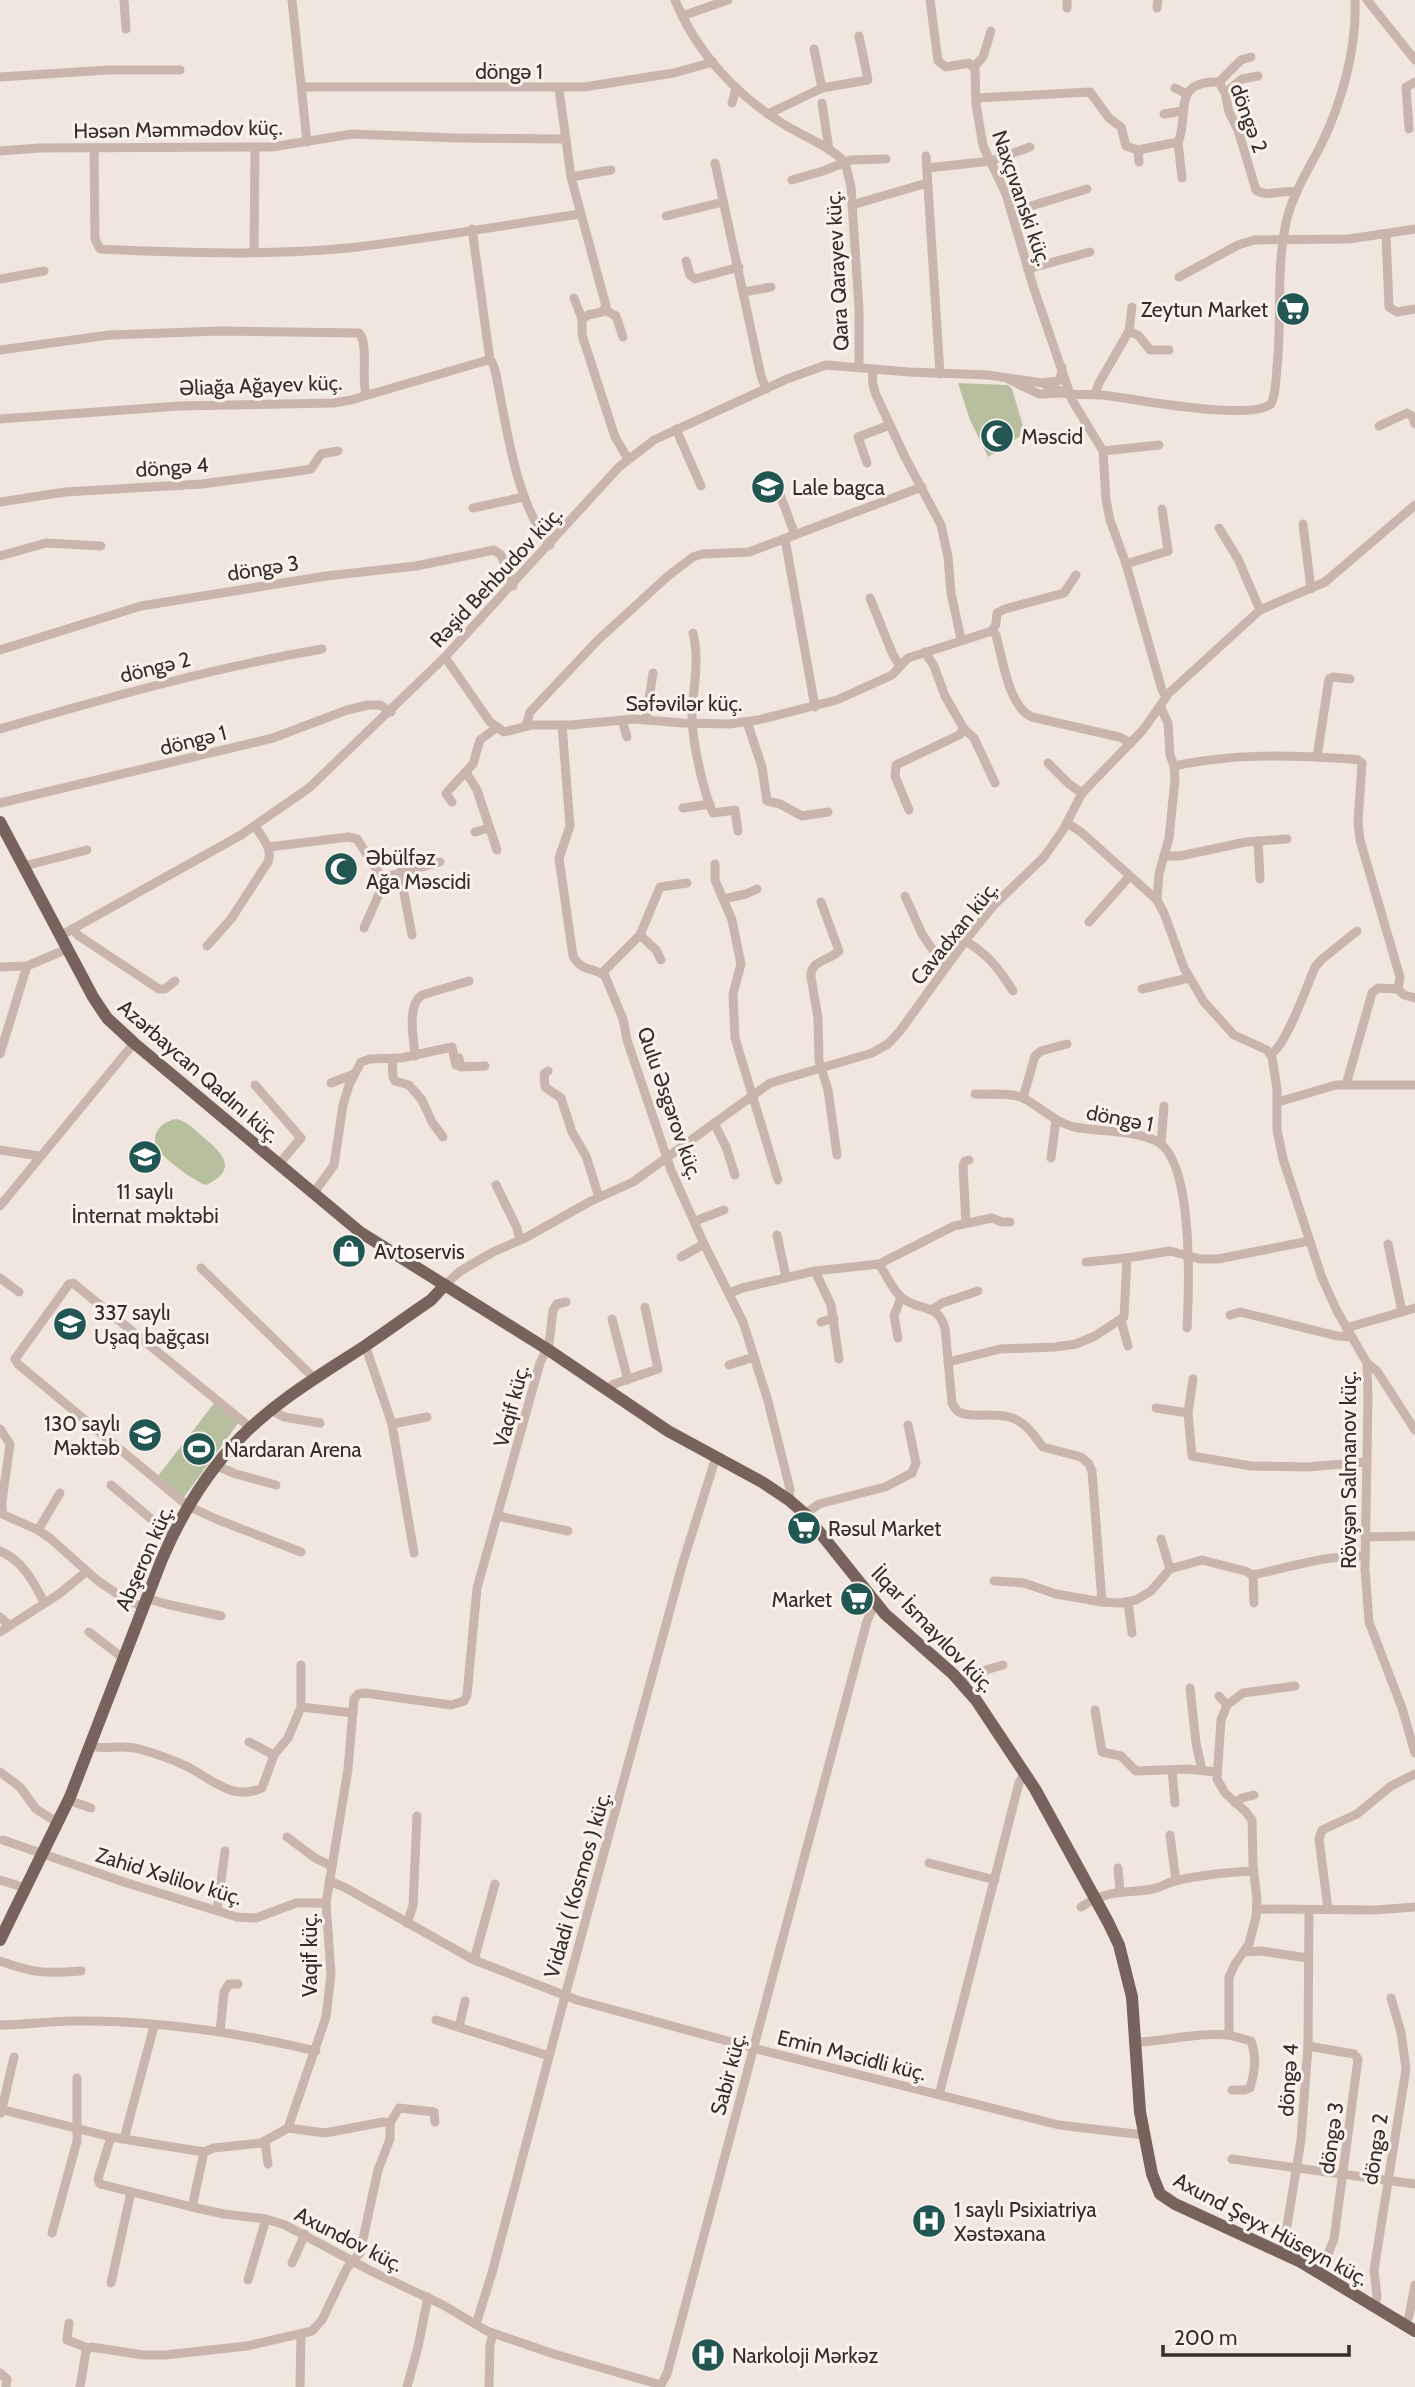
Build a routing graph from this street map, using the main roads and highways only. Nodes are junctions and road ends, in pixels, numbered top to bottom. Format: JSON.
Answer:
{"nodes":[{"id":1,"x":0,"y":822,"type":"edge"},
{"id":2,"x":445,"y":1284,"type":"junction"},
{"id":3,"x":0,"y":1940,"type":"edge"},
{"id":4,"x":1144,"y":2135,"type":"joint"},
{"id":5,"x":1410,"y":2328,"type":"edge"}],
"edges":[{"from":1,"to":2,"type":"main road","name":"Azərbaycan Qadını küç."},
{"from":2,"to":3,"type":"main road","name":"Abşeron küç."},
{"from":2,"to":4,"type":"main road","name":"İlqar İsmayılov küç."},
{"from":4,"to":5,"type":"main road","name":"Axund Şeyx Hüseyn küç."}]}
